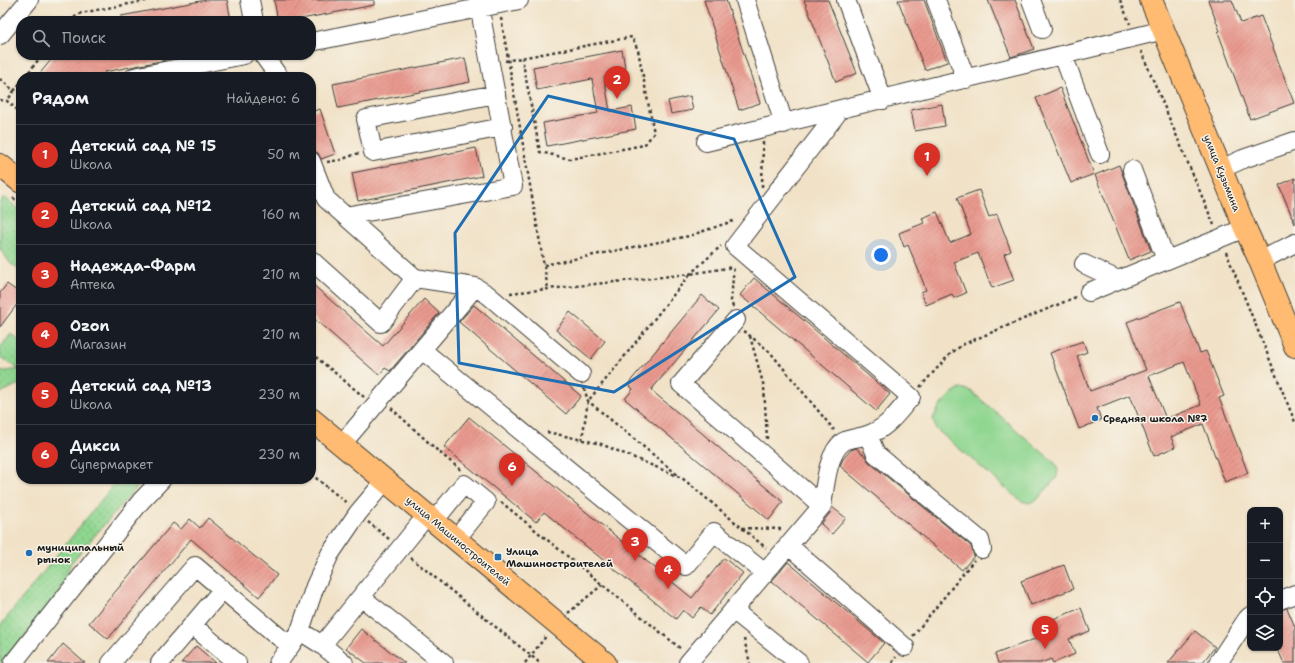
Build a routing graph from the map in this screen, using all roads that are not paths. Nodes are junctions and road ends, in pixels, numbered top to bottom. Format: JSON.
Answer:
{"nodes":[{"id":1,"x":29,"y":0,"type":"edge"},
{"id":2,"x":250,"y":0,"type":"edge"},
{"id":3,"x":519,"y":0,"type":"edge"},
{"id":4,"x":745,"y":0,"type":"edge"},
{"id":5,"x":846,"y":0,"type":"edge"},
{"id":6,"x":936,"y":0,"type":"edge"},
{"id":7,"x":1031,"y":0,"type":"edge"},
{"id":8,"x":1151,"y":0,"type":"edge"},
{"id":9,"x":479,"y":4,"type":"edge"},
{"id":10,"x":253,"y":16,"type":"edge"},
{"id":11,"x":1042,"y":29,"type":"dead end"},
{"id":12,"x":1164,"y":30,"type":"junction"},
{"id":13,"x":0,"y":35,"type":"edge"},
{"id":14,"x":316,"y":41,"type":"edge"},
{"id":15,"x":1062,"y":55,"type":"junction"},
{"id":16,"x":219,"y":60,"type":"edge"},
{"id":17,"x":267,"y":60,"type":"edge"},
{"id":18,"x":159,"y":72,"type":"edge"},
{"id":19,"x":275,"y":72,"type":"edge"},
{"id":20,"x":966,"y":79,"type":"junction"},
{"id":21,"x":496,"y":94,"type":"junction"},
{"id":22,"x":883,"y":100,"type":"junction"},
{"id":23,"x":839,"y":111,"type":"junction"},
{"id":24,"x":784,"y":124,"type":"junction"},
{"id":25,"x":503,"y":127,"type":"junction"},
{"id":26,"x":1295,"y":141,"type":"edge"},
{"id":27,"x":706,"y":142,"type":"dead end"},
{"id":28,"x":1100,"y":154,"type":"dead end"},
{"id":29,"x":0,"y":165,"type":"edge"},
{"id":30,"x":1221,"y":169,"type":"junction"},
{"id":31,"x":1132,"y":170,"type":"dead end"},
{"id":32,"x":316,"y":174,"type":"edge"},
{"id":33,"x":16,"y":178,"type":"edge"},
{"id":34,"x":345,"y":216,"type":"junction"},
{"id":35,"x":1245,"y":228,"type":"junction"},
{"id":36,"x":1295,"y":243,"type":"edge"},
{"id":37,"x":1166,"y":260,"type":"junction"},
{"id":38,"x":1260,"y":261,"type":"junction"},
{"id":39,"x":316,"y":264,"type":"edge"},
{"id":40,"x":1084,"y":264,"type":"dead end"},
{"id":41,"x":415,"y":278,"type":"junction"},
{"id":42,"x":1118,"y":280,"type":"junction"},
{"id":43,"x":481,"y":291,"type":"junction"},
{"id":44,"x":1089,"y":292,"type":"road end"},
{"id":45,"x":736,"y":320,"type":"road end"},
{"id":46,"x":1295,"y":346,"type":"edge"},
{"id":47,"x":422,"y":350,"type":"junction"},
{"id":48,"x":580,"y":374,"type":"road end"},
{"id":49,"x":316,"y":423,"type":"edge"},
{"id":50,"x":868,"y":435,"type":"junction"},
{"id":51,"x":342,"y":444,"type":"junction"},
{"id":52,"x":385,"y":481,"type":"junction"},
{"id":53,"x":157,"y":484,"type":"edge"},
{"id":54,"x":822,"y":506,"type":"junction"},
{"id":55,"x":430,"y":518,"type":"junction"},
{"id":56,"x":456,"y":539,"type":"junction"},
{"id":57,"x":982,"y":549,"type":"road end"},
{"id":58,"x":783,"y":551,"type":"junction"},
{"id":59,"x":764,"y":573,"type":"junction"},
{"id":60,"x":223,"y":589,"type":"junction"},
{"id":61,"x":1295,"y":594,"type":"edge"},
{"id":62,"x":361,"y":597,"type":"junction"},
{"id":63,"x":1283,"y":599,"type":"edge"},
{"id":64,"x":733,"y":610,"type":"junction"},
{"id":65,"x":1247,"y":619,"type":"edge"},
{"id":66,"x":192,"y":625,"type":"junction"},
{"id":67,"x":296,"y":638,"type":"junction"},
{"id":68,"x":322,"y":645,"type":"junction"},
{"id":69,"x":905,"y":647,"type":"road end"},
{"id":70,"x":690,"y":661,"type":"edge"},
{"id":71,"x":13,"y":663,"type":"edge"},
{"id":72,"x":111,"y":663,"type":"edge"},
{"id":73,"x":160,"y":663,"type":"edge"},
{"id":74,"x":237,"y":663,"type":"edge"},
{"id":75,"x":278,"y":663,"type":"edge"},
{"id":76,"x":344,"y":663,"type":"edge"},
{"id":77,"x":444,"y":663,"type":"edge"},
{"id":78,"x":605,"y":663,"type":"edge"},
{"id":79,"x":799,"y":663,"type":"edge"},
{"id":80,"x":1218,"y":663,"type":"edge"}],
"edges":[{"from":1,"to":13,"type":"street"},
{"from":2,"to":10,"type":"street"},
{"from":3,"to":9,"type":"street"},
{"from":4,"to":24,"type":"street"},
{"from":5,"to":22,"type":"street"},
{"from":6,"to":20,"type":"street"},
{"from":7,"to":11,"type":"street"},
{"from":8,"to":12,"type":"main road","name":"улица Кузьмина"},
{"from":9,"to":14,"type":"street"},
{"from":9,"to":21,"type":"street"},
{"from":12,"to":15,"type":"street"},
{"from":12,"to":30,"type":"main road","name":"улица Кузьмина"},
{"from":15,"to":20,"type":"street"},
{"from":15,"to":28,"type":"street"},
{"from":16,"to":18,"type":"street"},
{"from":17,"to":19,"type":"street"},
{"from":20,"to":22,"type":"street"},
{"from":21,"to":25,"type":"street"},
{"from":21,"to":25,"type":"street"},
{"from":22,"to":23,"type":"street"},
{"from":23,"to":24,"type":"street"},
{"from":23,"to":50,"type":"street"},
{"from":24,"to":27,"type":"street"},
{"from":25,"to":34,"type":"street"},
{"from":26,"to":30,"type":"street"},
{"from":29,"to":33,"type":"main road"},
{"from":30,"to":35,"type":"main road","name":"улица Кузьмина"},
{"from":31,"to":37,"type":"street"},
{"from":32,"to":34,"type":"street"},
{"from":34,"to":41,"type":"street"},
{"from":35,"to":37,"type":"street"},
{"from":35,"to":38,"type":"main road","name":"улица Кузьмина"},
{"from":36,"to":38,"type":"street"},
{"from":37,"to":42,"type":"street"},
{"from":38,"to":46,"type":"main road","name":"улица Кузьмина"},
{"from":39,"to":41,"type":"street"},
{"from":40,"to":42,"type":"street"},
{"from":41,"to":43,"type":"street"},
{"from":42,"to":44,"type":"street"},
{"from":43,"to":47,"type":"street"},
{"from":43,"to":48,"type":"street"},
{"from":45,"to":54,"type":"street"},
{"from":47,"to":51,"type":"street"},
{"from":47,"to":59,"type":"street"},
{"from":49,"to":51,"type":"main road","name":"улица Машиностроителей"},
{"from":50,"to":54,"type":"street"},
{"from":50,"to":57,"type":"street"},
{"from":51,"to":52,"type":"main road","name":"улица Машиностроителей"},
{"from":52,"to":55,"type":"main road","name":"улица Машиностроителей"},
{"from":52,"to":67,"type":"street"},
{"from":53,"to":71,"type":"street"},
{"from":54,"to":58,"type":"street"},
{"from":55,"to":56,"type":"main road","name":"улица Машиностроителей"},
{"from":55,"to":56,"type":"street"},
{"from":55,"to":62,"type":"street"},
{"from":56,"to":78,"type":"main road","name":"улица Машиностроителей"},
{"from":58,"to":59,"type":"street"},
{"from":58,"to":69,"type":"street"},
{"from":59,"to":64,"type":"street"},
{"from":60,"to":66,"type":"street"},
{"from":60,"to":67,"type":"street"},
{"from":60,"to":72,"type":"street"},
{"from":61,"to":63,"type":"street"},
{"from":62,"to":68,"type":"street"},
{"from":62,"to":77,"type":"street"},
{"from":64,"to":70,"type":"street"},
{"from":64,"to":79,"type":"street"},
{"from":65,"to":80,"type":"street"},
{"from":66,"to":73,"type":"street"},
{"from":66,"to":74,"type":"street"},
{"from":67,"to":68,"type":"street"},
{"from":67,"to":75,"type":"street"},
{"from":68,"to":76,"type":"street"}]}
